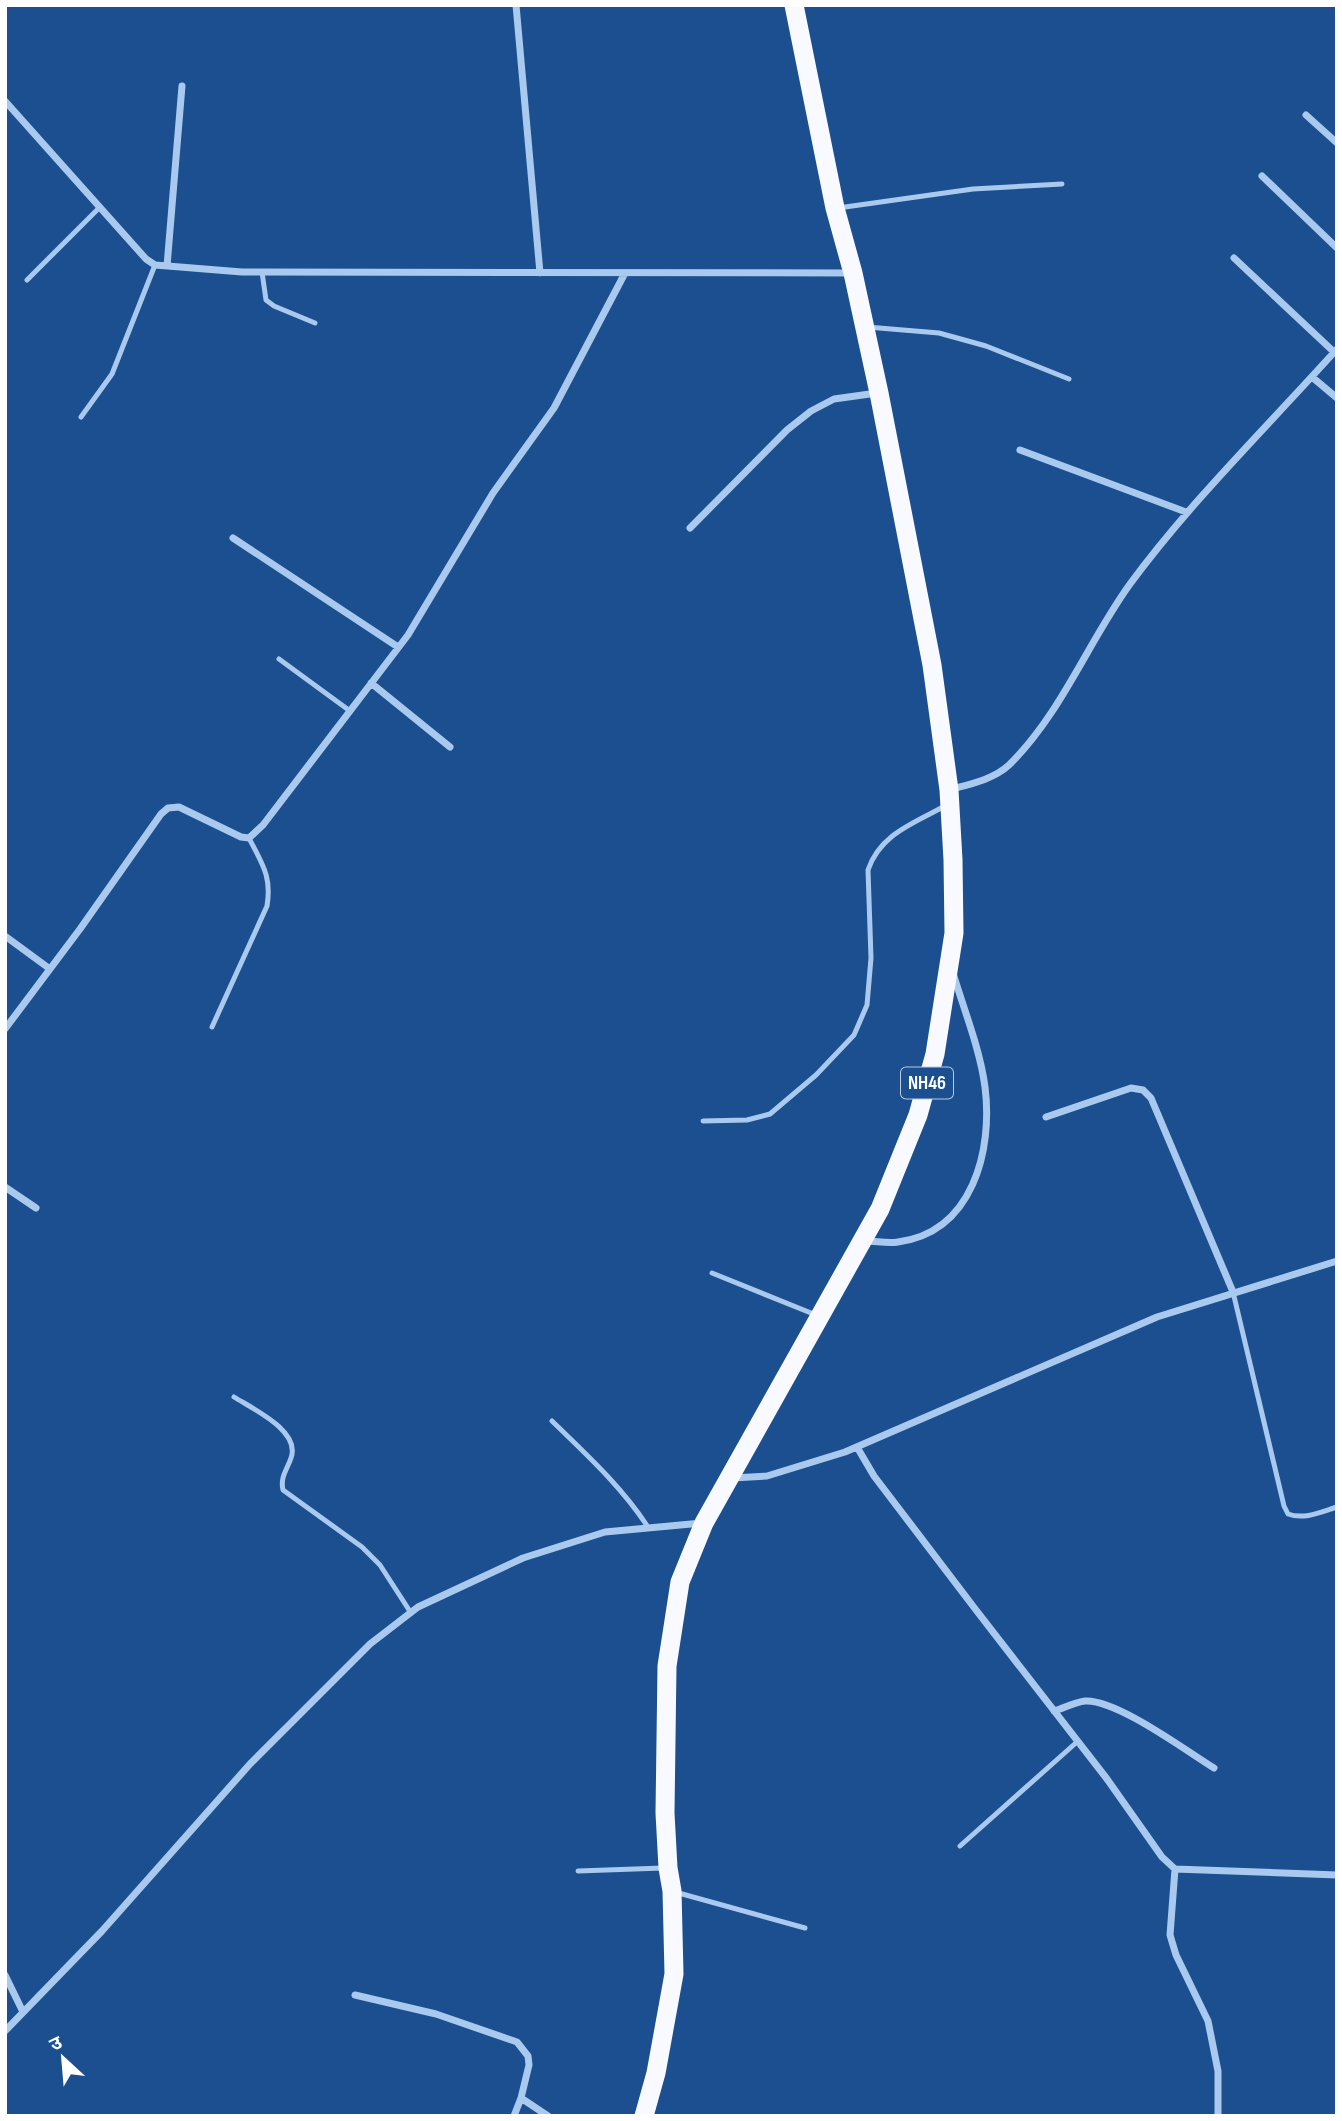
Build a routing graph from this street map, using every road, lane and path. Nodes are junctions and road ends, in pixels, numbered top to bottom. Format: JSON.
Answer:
{"nodes":[{"id":1,"x":516,"y":5,"type":"edge"},
{"id":2,"x":794,"y":5,"type":"edge"},
{"id":3,"x":182,"y":86,"type":"dead end"},
{"id":4,"x":5,"y":101,"type":"edge"},
{"id":5,"x":1306,"y":115,"type":"dead end"},
{"id":6,"x":1337,"y":143,"type":"edge"},
{"id":7,"x":1262,"y":176,"type":"dead end"},
{"id":8,"x":1062,"y":184,"type":"dead end"},
{"id":9,"x":100,"y":206,"type":"junction"},
{"id":10,"x":835,"y":208,"type":"junction"},
{"id":11,"x":1337,"y":248,"type":"edge"},
{"id":12,"x":1234,"y":258,"type":"dead end"},
{"id":13,"x":155,"y":265,"type":"junction"},
{"id":14,"x":167,"y":266,"type":"junction"},
{"id":15,"x":262,"y":272,"type":"junction"},
{"id":16,"x":540,"y":273,"type":"junction"},
{"id":17,"x":625,"y":273,"type":"junction"},
{"id":18,"x":853,"y":273,"type":"junction"},
{"id":19,"x":27,"y":280,"type":"dead end"},
{"id":20,"x":315,"y":323,"type":"dead end"},
{"id":21,"x":864,"y":327,"type":"junction"},
{"id":22,"x":1336,"y":351,"type":"edge"},
{"id":23,"x":1312,"y":377,"type":"junction"},
{"id":24,"x":1069,"y":379,"type":"dead end"},
{"id":25,"x":879,"y":393,"type":"junction"},
{"id":26,"x":1337,"y":398,"type":"edge"},
{"id":27,"x":80,"y":417,"type":"dead end"},
{"id":28,"x":1020,"y":450,"type":"dead end"},
{"id":29,"x":1186,"y":512,"type":"junction"},
{"id":30,"x":690,"y":528,"type":"dead end"},
{"id":31,"x":233,"y":538,"type":"dead end"},
{"id":32,"x":398,"y":647,"type":"junction"},
{"id":33,"x":279,"y":659,"type":"dead end"},
{"id":34,"x":371,"y":683,"type":"junction"},
{"id":35,"x":350,"y":711,"type":"junction"},
{"id":36,"x":450,"y":747,"type":"dead end"},
{"id":37,"x":949,"y":797,"type":"junction"},
{"id":38,"x":249,"y":838,"type":"junction"},
{"id":39,"x":5,"y":936,"type":"edge"},
{"id":40,"x":950,"y":963,"type":"junction"},
{"id":41,"x":50,"y":969,"type":"junction"},
{"id":42,"x":7,"y":1025,"type":"edge"},
{"id":43,"x":212,"y":1027,"type":"dead end"},
{"id":44,"x":1046,"y":1116,"type":"dead end"},
{"id":45,"x":703,"y":1121,"type":"dead end"},
{"id":46,"x":5,"y":1186,"type":"edge"},
{"id":47,"x":36,"y":1208,"type":"dead end"},
{"id":48,"x":862,"y":1240,"type":"junction"},
{"id":49,"x":1337,"y":1261,"type":"edge"},
{"id":50,"x":712,"y":1273,"type":"dead end"},
{"id":51,"x":1233,"y":1292,"type":"junction"},
{"id":52,"x":819,"y":1316,"type":"junction"},
{"id":53,"x":234,"y":1396,"type":"dead end"},
{"id":54,"x":552,"y":1421,"type":"dead end"},
{"id":55,"x":857,"y":1447,"type":"junction"},
{"id":56,"x":729,"y":1478,"type":"junction"},
{"id":57,"x":1337,"y":1507,"type":"edge"},
{"id":58,"x":704,"y":1522,"type":"junction"},
{"id":59,"x":648,"y":1527,"type":"junction"},
{"id":60,"x":411,"y":1613,"type":"junction"},
{"id":61,"x":1054,"y":1711,"type":"junction"},
{"id":62,"x":1078,"y":1741,"type":"junction"},
{"id":63,"x":1214,"y":1768,"type":"dead end"},
{"id":64,"x":960,"y":1846,"type":"dead end"},
{"id":65,"x":668,"y":1868,"type":"junction"},
{"id":66,"x":1175,"y":1869,"type":"junction"},
{"id":67,"x":578,"y":1871,"type":"dead end"},
{"id":68,"x":1337,"y":1875,"type":"edge"},
{"id":69,"x":672,"y":1891,"type":"junction"},
{"id":70,"x":805,"y":1928,"type":"dead end"},
{"id":71,"x":5,"y":1975,"type":"edge"},
{"id":72,"x":355,"y":1996,"type":"dead end"},
{"id":73,"x":23,"y":2012,"type":"junction"},
{"id":74,"x":5,"y":2031,"type":"edge"},
{"id":75,"x":521,"y":2098,"type":"junction"},
{"id":76,"x":514,"y":2116,"type":"edge"},
{"id":77,"x":548,"y":2116,"type":"edge"},
{"id":78,"x":644,"y":2116,"type":"edge"},
{"id":79,"x":1218,"y":2116,"type":"edge"}],
"edges":[{"from":1,"to":16,"type":"street"},
{"from":2,"to":10,"type":"highway","number":"NH46"},
{"from":3,"to":14,"type":"street"},
{"from":4,"to":9,"type":"street"},
{"from":5,"to":6,"type":"street"},
{"from":7,"to":11,"type":"street"},
{"from":8,"to":10,"type":"lane"},
{"from":9,"to":13,"type":"street"},
{"from":9,"to":19,"type":"lane"},
{"from":10,"to":18,"type":"highway","number":"NH46"},
{"from":12,"to":22,"type":"street"},
{"from":13,"to":14,"type":"street"},
{"from":13,"to":27,"type":"lane"},
{"from":14,"to":15,"type":"street"},
{"from":15,"to":16,"type":"street"},
{"from":15,"to":20,"type":"lane"},
{"from":16,"to":17,"type":"street"},
{"from":17,"to":18,"type":"street"},
{"from":17,"to":32,"type":"street"},
{"from":18,"to":21,"type":"highway","number":"NH46"},
{"from":21,"to":24,"type":"lane"},
{"from":21,"to":25,"type":"highway","number":"NH46"},
{"from":22,"to":23,"type":"street"},
{"from":23,"to":26,"type":"street"},
{"from":23,"to":29,"type":"street"},
{"from":25,"to":30,"type":"street"},
{"from":25,"to":37,"type":"highway","number":"NH46"},
{"from":28,"to":29,"type":"street"},
{"from":29,"to":37,"type":"street"},
{"from":31,"to":32,"type":"street"},
{"from":32,"to":34,"type":"street"},
{"from":33,"to":35,"type":"lane"},
{"from":34,"to":35,"type":"street"},
{"from":34,"to":36,"type":"street"},
{"from":35,"to":38,"type":"street"},
{"from":37,"to":40,"type":"highway","number":"NH46"},
{"from":37,"to":45,"type":"lane"},
{"from":38,"to":41,"type":"street"},
{"from":38,"to":43,"type":"lane"},
{"from":39,"to":41,"type":"street"},
{"from":40,"to":48,"type":"highway","number":"NH46"},
{"from":40,"to":48,"type":"street"},
{"from":41,"to":42,"type":"street"},
{"from":44,"to":51,"type":"street"},
{"from":46,"to":47,"type":"street"},
{"from":48,"to":52,"type":"highway","number":"NH46"},
{"from":49,"to":51,"type":"street"},
{"from":50,"to":52,"type":"lane"},
{"from":51,"to":55,"type":"street"},
{"from":51,"to":57,"type":"lane"},
{"from":52,"to":56,"type":"highway","number":"NH46"},
{"from":53,"to":60,"type":"lane"},
{"from":54,"to":59,"type":"lane"},
{"from":55,"to":56,"type":"street"},
{"from":55,"to":61,"type":"street"},
{"from":56,"to":58,"type":"highway","number":"NH46"},
{"from":58,"to":59,"type":"street"},
{"from":58,"to":65,"type":"highway","number":"NH46"},
{"from":59,"to":60,"type":"street"},
{"from":60,"to":73,"type":"street"},
{"from":61,"to":62,"type":"street"},
{"from":61,"to":63,"type":"street"},
{"from":62,"to":64,"type":"lane"},
{"from":62,"to":66,"type":"street"},
{"from":65,"to":67,"type":"lane"},
{"from":65,"to":69,"type":"highway","number":"NH46"},
{"from":66,"to":68,"type":"street"},
{"from":66,"to":79,"type":"street"},
{"from":69,"to":70,"type":"lane"},
{"from":69,"to":78,"type":"highway","number":"NH46"},
{"from":71,"to":73,"type":"street"},
{"from":72,"to":75,"type":"street"},
{"from":73,"to":74,"type":"street"},
{"from":75,"to":76,"type":"street"},
{"from":75,"to":77,"type":"street"}]}
